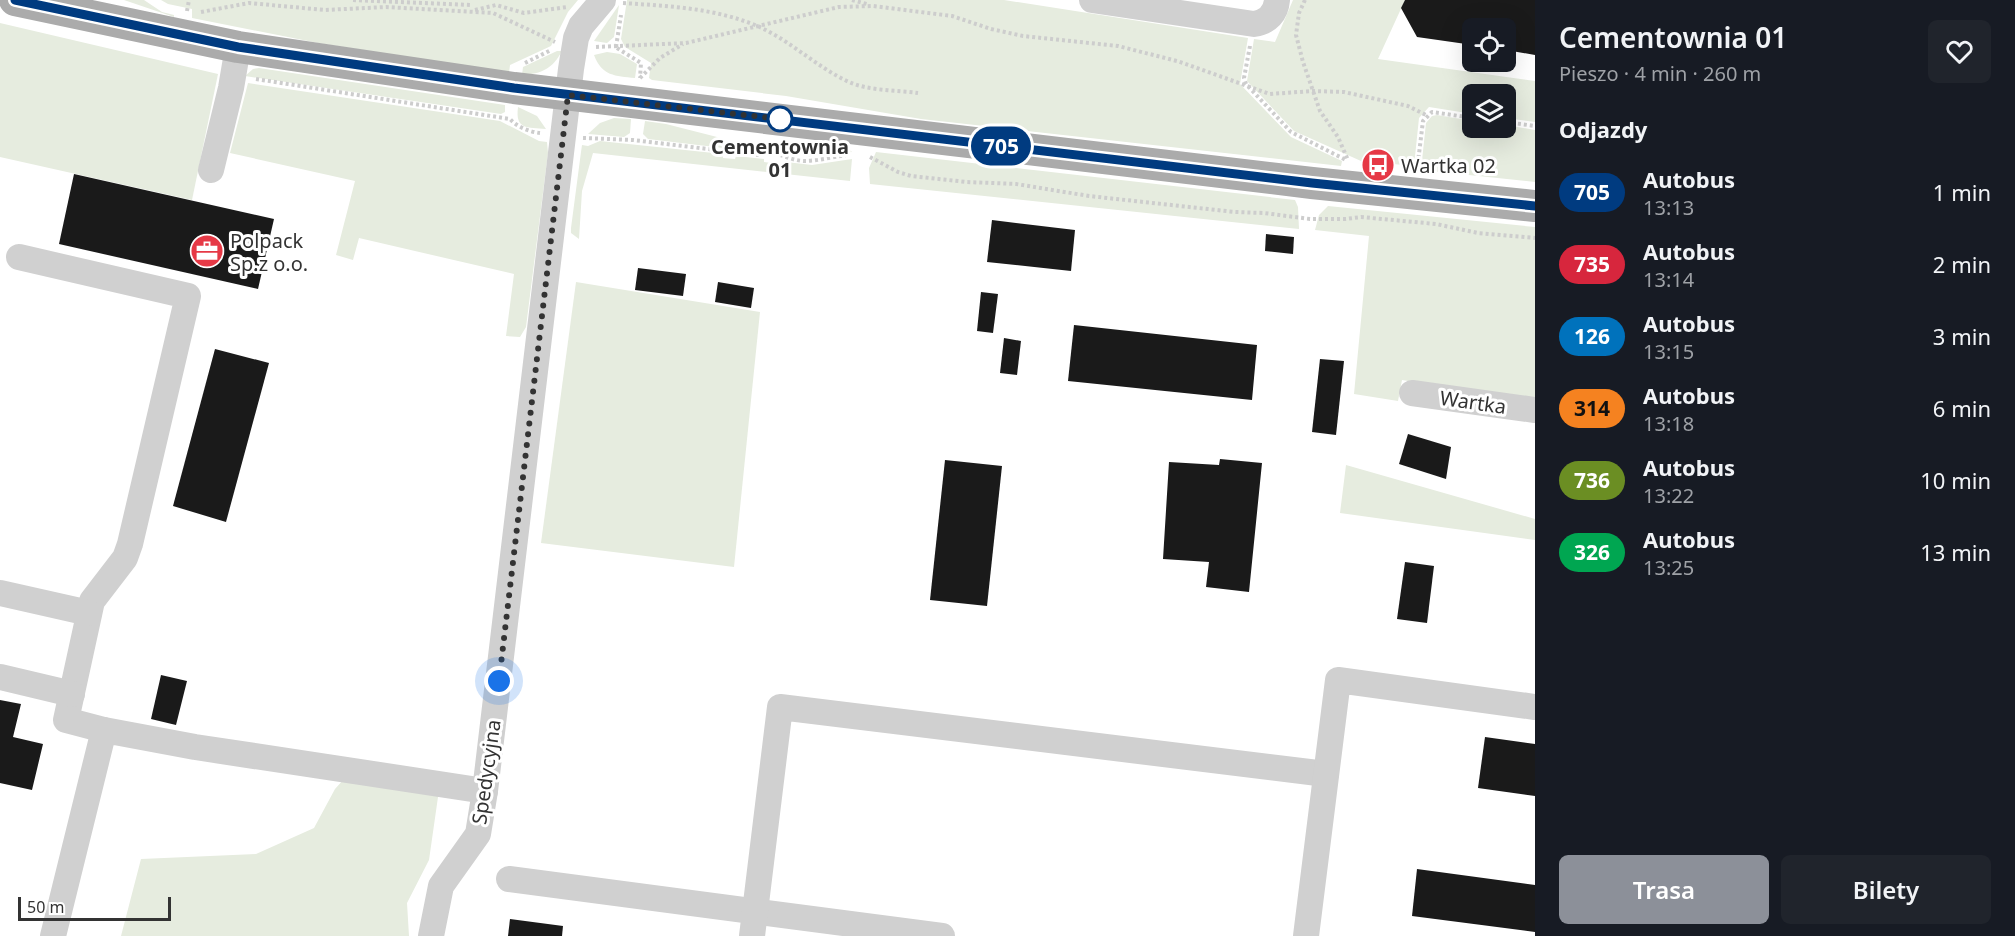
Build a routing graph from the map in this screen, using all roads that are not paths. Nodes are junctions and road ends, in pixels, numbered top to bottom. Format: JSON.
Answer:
{"nodes":[{"id":1,"x":15,"y":0,"type":"edge"},
{"id":2,"x":1092,"y":0,"type":"edge"},
{"id":3,"x":1277,"y":0,"type":"edge"},
{"id":4,"x":616,"y":1,"type":"edge"},
{"id":5,"x":238,"y":47,"type":"junction"},
{"id":6,"x":568,"y":95,"type":"junction"},
{"id":7,"x":211,"y":170,"type":"dead end"},
{"id":8,"x":1535,"y":206,"type":"edge"},
{"id":9,"x":19,"y":257,"type":"dead end"},
{"id":10,"x":1412,"y":393,"type":"dead end"},
{"id":11,"x":1535,"y":410,"type":"edge"},
{"id":12,"x":0,"y":593,"type":"edge"},
{"id":13,"x":89,"y":613,"type":"junction"},
{"id":14,"x":0,"y":677,"type":"edge"},
{"id":15,"x":72,"y":694,"type":"junction"},
{"id":16,"x":1535,"y":706,"type":"edge"},
{"id":17,"x":104,"y":730,"type":"junction"},
{"id":18,"x":1326,"y":774,"type":"junction"},
{"id":19,"x":485,"y":791,"type":"junction"},
{"id":20,"x":509,"y":879,"type":"dead end"},
{"id":21,"x":753,"y":924,"type":"edge"},
{"id":22,"x":53,"y":936,"type":"edge"},
{"id":23,"x":431,"y":936,"type":"edge"},
{"id":24,"x":942,"y":936,"type":"edge"},
{"id":25,"x":1306,"y":936,"type":"edge"}],
"edges":[{"from":1,"to":5,"type":"main road"},
{"from":2,"to":3,"type":"street"},
{"from":4,"to":6,"type":"street","name":"Spedycyjna"},
{"from":5,"to":6,"type":"main road"},
{"from":5,"to":7,"type":"street"},
{"from":6,"to":8,"type":"main road"},
{"from":6,"to":19,"type":"street","name":"Spedycyjna"},
{"from":9,"to":13,"type":"street"},
{"from":10,"to":11,"type":"street","name":"Wartka"},
{"from":12,"to":13,"type":"street"},
{"from":13,"to":15,"type":"street"},
{"from":14,"to":15,"type":"street"},
{"from":15,"to":17,"type":"street"},
{"from":16,"to":18,"type":"street"},
{"from":17,"to":19,"type":"street"},
{"from":17,"to":22,"type":"street"},
{"from":18,"to":21,"type":"street"},
{"from":18,"to":25,"type":"street"},
{"from":19,"to":23,"type":"street","name":"Spedycyjna"},
{"from":20,"to":21,"type":"street"},
{"from":21,"to":24,"type":"street"}]}
